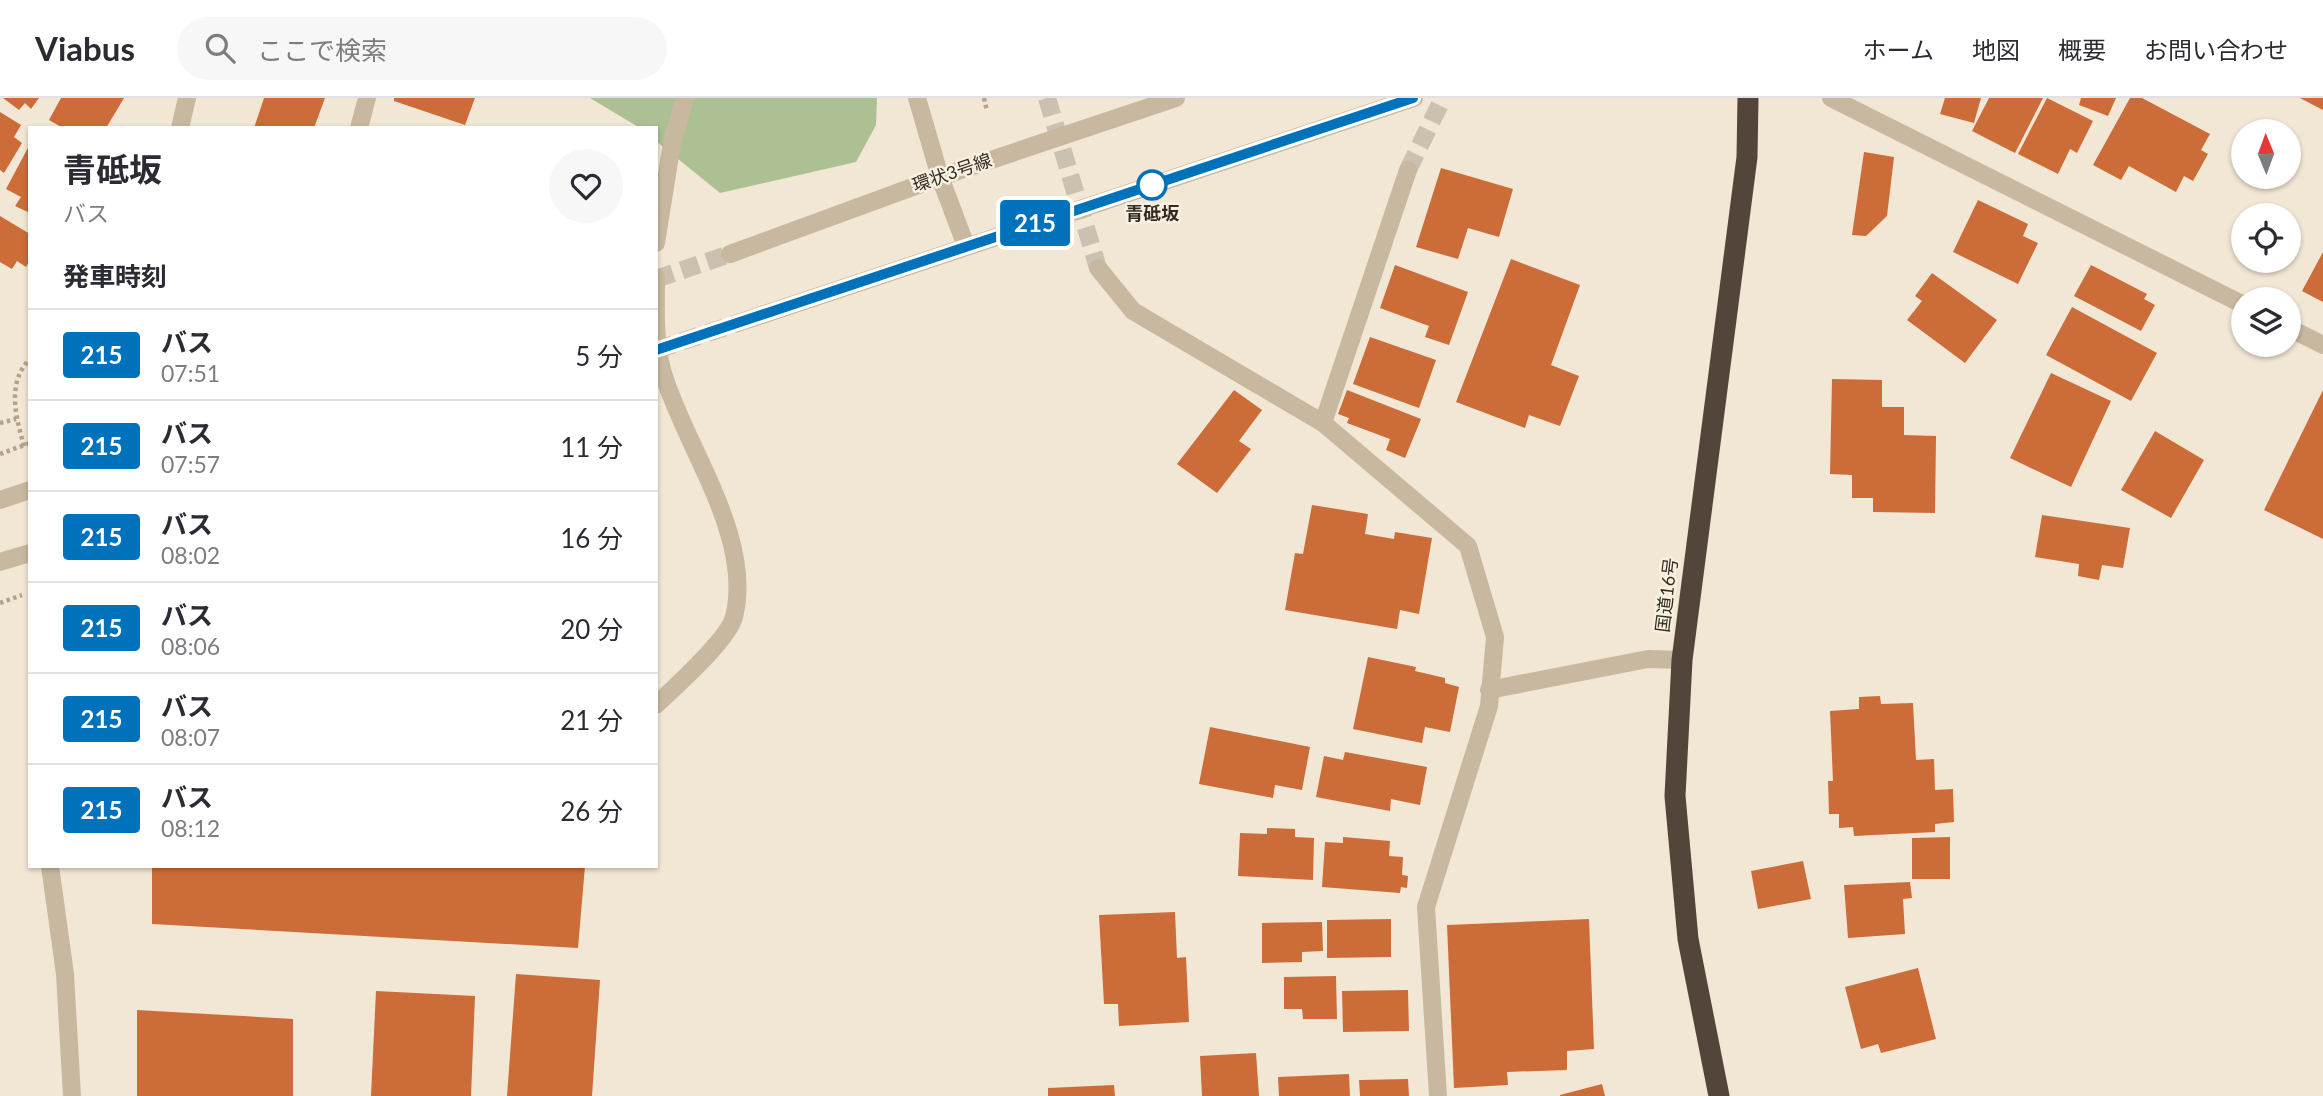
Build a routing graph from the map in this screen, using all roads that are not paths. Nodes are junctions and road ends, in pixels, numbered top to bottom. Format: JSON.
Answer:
{"nodes":[{"id":1,"x":187,"y":98,"type":"edge"},
{"id":2,"x":367,"y":98,"type":"edge"},
{"id":3,"x":685,"y":98,"type":"edge"},
{"id":4,"x":917,"y":98,"type":"edge"},
{"id":5,"x":1176,"y":98,"type":"edge"},
{"id":6,"x":1414,"y":98,"type":"edge"},
{"id":7,"x":1748,"y":98,"type":"edge"},
{"id":8,"x":1831,"y":98,"type":"edge"},
{"id":9,"x":180,"y":126,"type":"edge"},
{"id":10,"x":360,"y":126,"type":"edge"},
{"id":11,"x":1408,"y":170,"type":"tunnel mouth"},
{"id":12,"x":940,"y":177,"type":"junction"},
{"id":13,"x":658,"y":230,"type":"edge"},
{"id":14,"x":966,"y":246,"type":"junction"},
{"id":15,"x":730,"y":254,"type":"tunnel mouth"},
{"id":16,"x":1098,"y":268,"type":"tunnel mouth"},
{"id":17,"x":2231,"y":298,"type":"edge"},
{"id":18,"x":750,"y":319,"type":"tunnel mouth"},
{"id":19,"x":2301,"y":334,"type":"edge"},
{"id":20,"x":658,"y":341,"type":"edge"},
{"id":21,"x":2323,"y":345,"type":"edge"},
{"id":22,"x":1324,"y":423,"type":"junction"},
{"id":23,"x":28,"y":491,"type":"edge"},
{"id":24,"x":0,"y":500,"type":"edge"},
{"id":25,"x":28,"y":554,"type":"edge"},
{"id":26,"x":0,"y":562,"type":"edge"},
{"id":27,"x":1682,"y":660,"type":"junction"},
{"id":28,"x":1489,"y":691,"type":"junction"},
{"id":29,"x":658,"y":703,"type":"edge"},
{"id":30,"x":50,"y":868,"type":"edge"},
{"id":31,"x":72,"y":1096,"type":"edge"},
{"id":32,"x":1438,"y":1096,"type":"edge"},
{"id":33,"x":1719,"y":1096,"type":"edge"}],
"edges":[{"from":1,"to":9,"type":"street"},
{"from":2,"to":10,"type":"street"},
{"from":3,"to":13,"type":"street"},
{"from":4,"to":12,"type":"street"},
{"from":5,"to":12,"type":"street","name":"環状3号線"},
{"from":6,"to":14,"type":"street"},
{"from":7,"to":27,"type":"highway","name":"国道16号"},
{"from":8,"to":17,"type":"street"},
{"from":11,"to":22,"type":"street"},
{"from":12,"to":14,"type":"street"},
{"from":12,"to":15,"type":"street","name":"環状3号線"},
{"from":14,"to":18,"type":"street"},
{"from":16,"to":22,"type":"street"},
{"from":19,"to":21,"type":"street"},
{"from":20,"to":29,"type":"street"},
{"from":22,"to":28,"type":"street"},
{"from":23,"to":24,"type":"street"},
{"from":25,"to":26,"type":"street"},
{"from":27,"to":28,"type":"street"},
{"from":27,"to":33,"type":"highway","name":"国道16号"},
{"from":28,"to":32,"type":"street"},
{"from":30,"to":31,"type":"street"}]}
